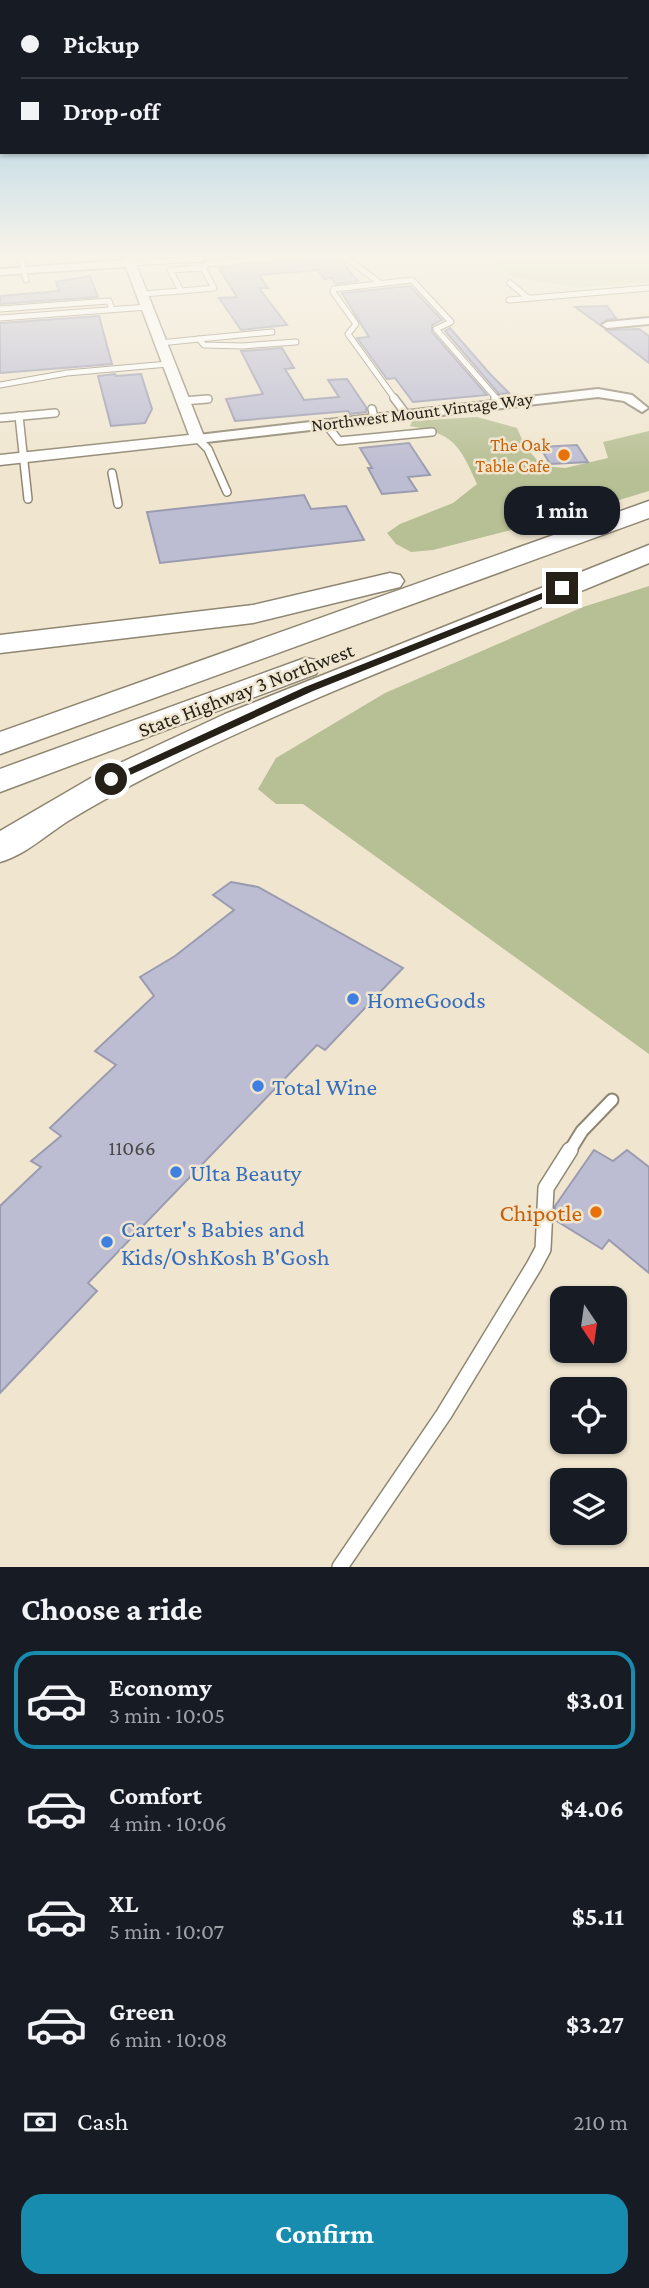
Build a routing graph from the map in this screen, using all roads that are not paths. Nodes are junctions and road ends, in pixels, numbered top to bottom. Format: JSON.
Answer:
{"nodes":[{"id":1,"x":155,"y":327,"type":"edge"},
{"id":2,"x":353,"y":327,"type":"edge"},
{"id":3,"x":440,"y":327,"type":"edge"},
{"id":4,"x":272,"y":332,"type":"dead end"},
{"id":5,"x":199,"y":339,"type":"junction"},
{"id":6,"x":296,"y":342,"type":"dead end"},
{"id":7,"x":160,"y":343,"type":"junction"},
{"id":8,"x":168,"y":365,"type":"junction"},
{"id":9,"x":0,"y":384,"type":"edge"},
{"id":10,"x":208,"y":399,"type":"dead end"},
{"id":11,"x":182,"y":401,"type":"junction"},
{"id":12,"x":500,"y":403,"type":"junction"},
{"id":13,"x":646,"y":409,"type":"edge"},
{"id":14,"x":55,"y":413,"type":"dead end"},
{"id":15,"x":406,"y":414,"type":"junction"},
{"id":16,"x":19,"y":416,"type":"junction"},
{"id":17,"x":0,"y":418,"type":"edge"},
{"id":18,"x":325,"y":424,"type":"junction"},
{"id":19,"x":432,"y":432,"type":"dead end"},
{"id":20,"x":198,"y":439,"type":"junction"},
{"id":21,"x":24,"y":458,"type":"junction"},
{"id":22,"x":0,"y":460,"type":"edge"},
{"id":23,"x":112,"y":473,"type":"dead end"},
{"id":24,"x":227,"y":492,"type":"dead end"},
{"id":25,"x":29,"y":499,"type":"dead end"},
{"id":26,"x":118,"y":505,"type":"dead end"},
{"id":27,"x":649,"y":508,"type":"edge"},
{"id":28,"x":649,"y":539,"type":"edge"},
{"id":29,"x":649,"y":553,"type":"edge"},
{"id":30,"x":0,"y":645,"type":"edge"},
{"id":31,"x":309,"y":689,"type":"junction"},
{"id":32,"x":0,"y":744,"type":"edge"},
{"id":33,"x":0,"y":781,"type":"edge"},
{"id":34,"x":0,"y":805,"type":"edge"},
{"id":35,"x":0,"y":849,"type":"edge"},
{"id":36,"x":612,"y":1100,"type":"dead end"},
{"id":37,"x":340,"y":1567,"type":"edge"}],
"edges":[{"from":1,"to":7,"type":"street"},
{"from":2,"to":15,"type":"lane"},
{"from":3,"to":12,"type":"lane"},
{"from":4,"to":5,"type":"lane"},
{"from":5,"to":6,"type":"lane"},
{"from":5,"to":7,"type":"lane"},
{"from":7,"to":8,"type":"street"},
{"from":8,"to":9,"type":"lane"},
{"from":8,"to":11,"type":"street"},
{"from":10,"to":11,"type":"lane"},
{"from":11,"to":20,"type":"street"},
{"from":12,"to":13,"type":"street","name":"Northwest Mount Vintage Way"},
{"from":12,"to":15,"type":"street","name":"Northwest Mount Vintage Way"},
{"from":14,"to":16,"type":"lane"},
{"from":15,"to":18,"type":"street","name":"Northwest Mount Vintage Way"},
{"from":16,"to":17,"type":"lane"},
{"from":16,"to":21,"type":"lane"},
{"from":18,"to":19,"type":"lane"},
{"from":18,"to":20,"type":"street","name":"Northwest Mount Vintage Way"},
{"from":20,"to":21,"type":"street"},
{"from":20,"to":24,"type":"lane"},
{"from":21,"to":22,"type":"street"},
{"from":21,"to":25,"type":"lane"},
{"from":23,"to":26,"type":"lane"},
{"from":27,"to":30,"type":"highway"},
{"from":27,"to":32,"type":"highway","name":"State Highway 3 Northwest"},
{"from":28,"to":33,"type":"highway","name":"State Highway 3 Northwest"},
{"from":29,"to":31,"type":"highway"},
{"from":31,"to":34,"type":"highway"},
{"from":31,"to":35,"type":"highway"},
{"from":36,"to":37,"type":"lane"}]}
